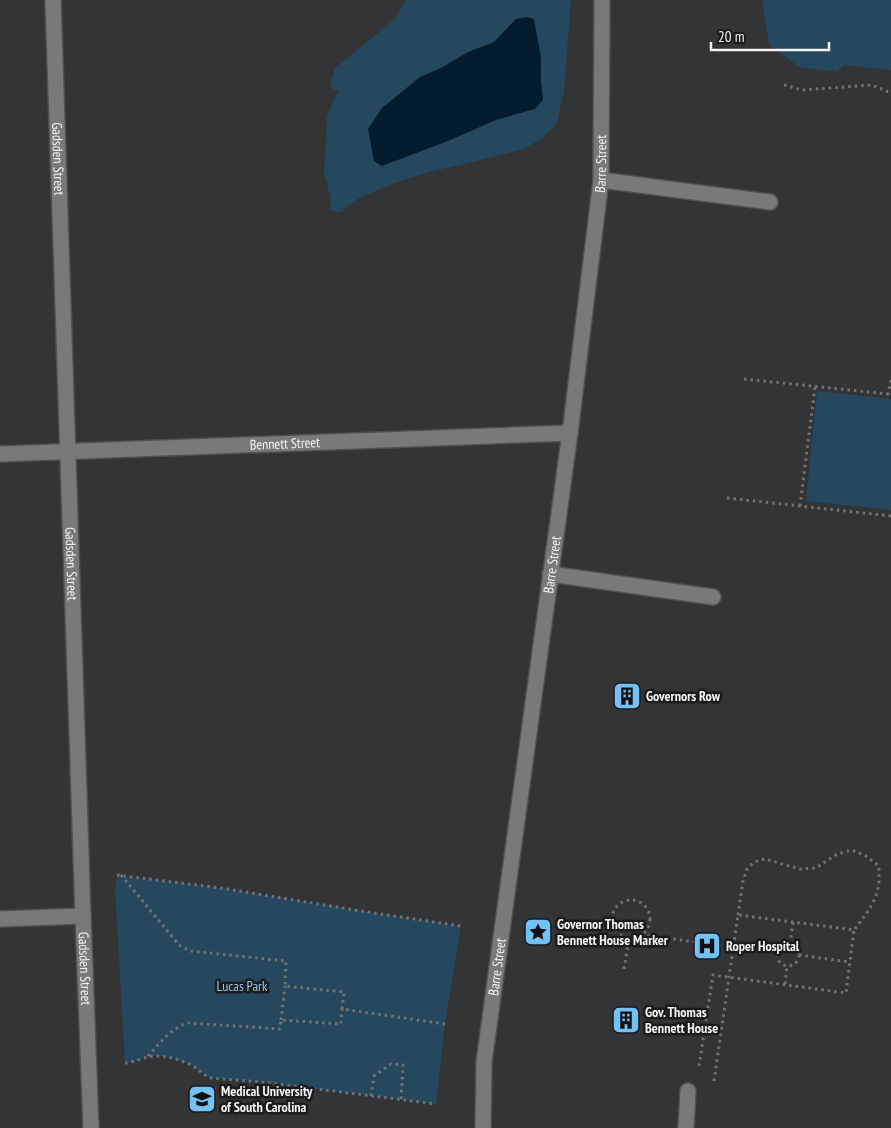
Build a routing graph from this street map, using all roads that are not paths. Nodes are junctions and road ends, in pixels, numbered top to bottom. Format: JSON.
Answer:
{"nodes":[{"id":1,"x":53,"y":0,"type":"edge"},
{"id":2,"x":602,"y":0,"type":"edge"},
{"id":3,"x":601,"y":180,"type":"junction"},
{"id":4,"x":770,"y":202,"type":"dead end"},
{"id":5,"x":570,"y":433,"type":"junction"},
{"id":6,"x":68,"y":452,"type":"junction"},
{"id":7,"x":0,"y":454,"type":"edge"},
{"id":8,"x":550,"y":574,"type":"junction"},
{"id":9,"x":713,"y":597,"type":"dead end"},
{"id":10,"x":83,"y":916,"type":"junction"},
{"id":11,"x":0,"y":919,"type":"edge"},
{"id":12,"x":688,"y":1090,"type":"dead end"},
{"id":13,"x":91,"y":1128,"type":"edge"},
{"id":14,"x":483,"y":1128,"type":"edge"},
{"id":15,"x":686,"y":1128,"type":"edge"}],
"edges":[{"from":1,"to":6,"type":"street","name":"Gadsden Street"},
{"from":2,"to":3,"type":"street","name":"Barre Street"},
{"from":3,"to":4,"type":"street"},
{"from":3,"to":5,"type":"street","name":"Barre Street"},
{"from":5,"to":6,"type":"street","name":"Bennett Street"},
{"from":5,"to":8,"type":"street","name":"Barre Street"},
{"from":6,"to":7,"type":"street","name":"Bennett Street"},
{"from":6,"to":10,"type":"street","name":"Gadsden Street"},
{"from":8,"to":9,"type":"street"},
{"from":8,"to":14,"type":"street","name":"Barre Street"},
{"from":10,"to":11,"type":"street"},
{"from":10,"to":13,"type":"street","name":"Gadsden Street"},
{"from":12,"to":15,"type":"street"}]}
